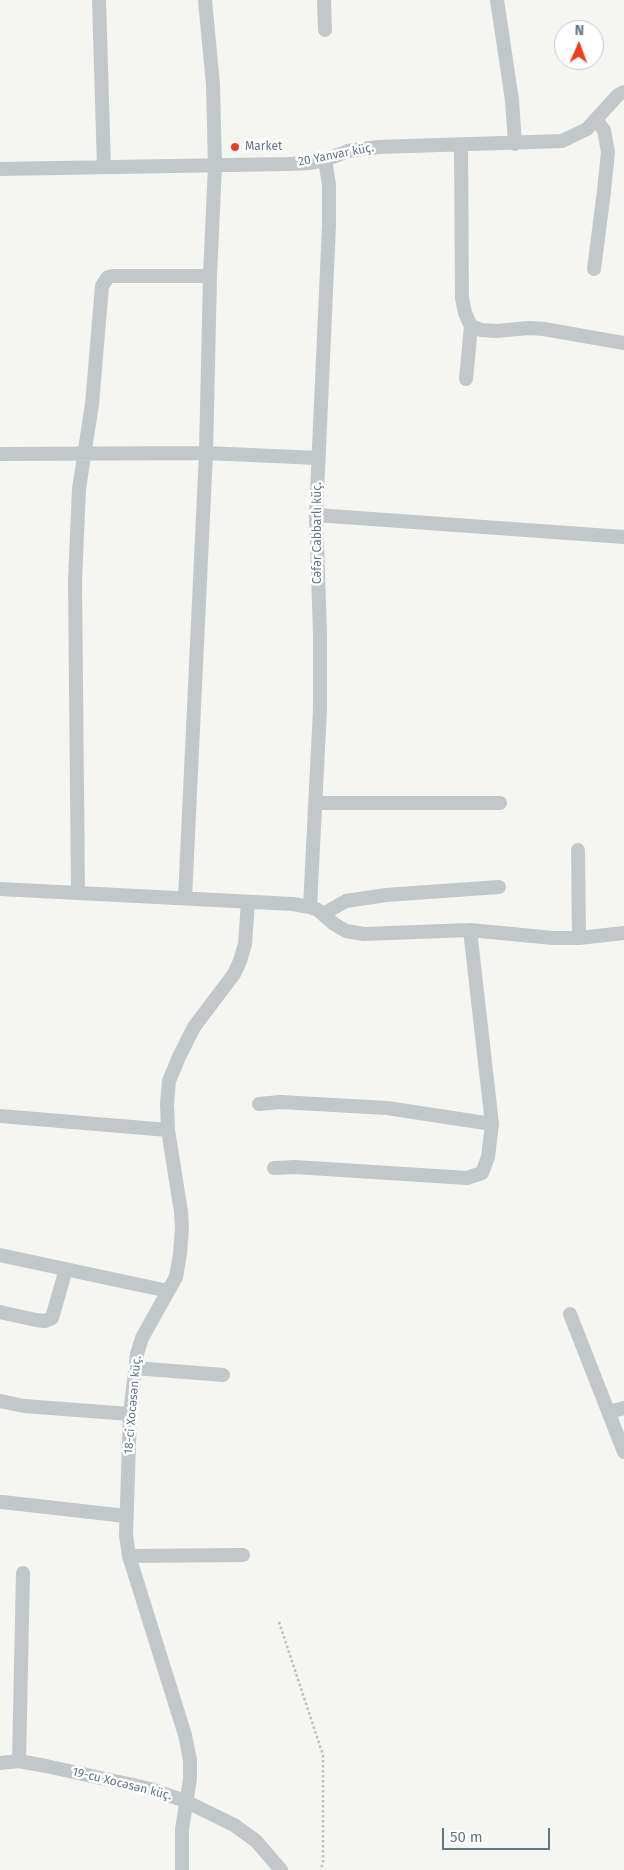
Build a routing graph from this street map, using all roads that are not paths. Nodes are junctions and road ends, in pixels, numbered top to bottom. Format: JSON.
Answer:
{"nodes":[{"id":1,"x":99,"y":0,"type":"edge"},
{"id":2,"x":204,"y":0,"type":"edge"},
{"id":3,"x":324,"y":0,"type":"edge"},
{"id":4,"x":497,"y":0,"type":"edge"},
{"id":5,"x":325,"y":30,"type":"dead end"},
{"id":6,"x":624,"y":92,"type":"edge"},
{"id":7,"x":596,"y":120,"type":"junction"},
{"id":8,"x":515,"y":144,"type":"junction"},
{"id":9,"x":461,"y":145,"type":"junction"},
{"id":10,"x":326,"y":160,"type":"junction"},
{"id":11,"x":215,"y":165,"type":"junction"},
{"id":12,"x":104,"y":167,"type":"junction"},
{"id":13,"x":0,"y":170,"type":"edge"},
{"id":14,"x":594,"y":269,"type":"dead end"},
{"id":15,"x":210,"y":276,"type":"junction"},
{"id":16,"x":471,"y":326,"type":"junction"},
{"id":17,"x":624,"y":343,"type":"edge"},
{"id":18,"x":466,"y":379,"type":"dead end"},
{"id":19,"x":85,"y":453,"type":"junction"},
{"id":20,"x":206,"y":453,"type":"junction"},
{"id":21,"x":0,"y":454,"type":"edge"},
{"id":22,"x":318,"y":458,"type":"junction"},
{"id":23,"x":316,"y":515,"type":"junction"},
{"id":24,"x":624,"y":537,"type":"edge"},
{"id":25,"x":316,"y":803,"type":"junction"},
{"id":26,"x":500,"y":803,"type":"dead end"},
{"id":27,"x":578,"y":850,"type":"dead end"},
{"id":28,"x":499,"y":887,"type":"dead end"},
{"id":29,"x":0,"y":889,"type":"edge"},
{"id":30,"x":78,"y":892,"type":"junction"},
{"id":31,"x":185,"y":898,"type":"junction"},
{"id":32,"x":248,"y":902,"type":"junction"},
{"id":33,"x":310,"y":907,"type":"junction"},
{"id":34,"x":323,"y":914,"type":"junction"},
{"id":35,"x":470,"y":930,"type":"junction"},
{"id":36,"x":624,"y":933,"type":"edge"},
{"id":37,"x":579,"y":938,"type":"junction"},
{"id":38,"x":259,"y":1104,"type":"dead end"},
{"id":39,"x":0,"y":1116,"type":"edge"},
{"id":40,"x":492,"y":1124,"type":"junction"},
{"id":41,"x":168,"y":1130,"type":"junction"},
{"id":42,"x":274,"y":1168,"type":"dead end"},
{"id":43,"x":0,"y":1255,"type":"edge"},
{"id":44,"x":66,"y":1269,"type":"junction"},
{"id":45,"x":168,"y":1292,"type":"junction"},
{"id":46,"x":0,"y":1312,"type":"edge"},
{"id":47,"x":570,"y":1314,"type":"dead end"},
{"id":48,"x":135,"y":1368,"type":"junction"},
{"id":49,"x":223,"y":1375,"type":"dead end"},
{"id":50,"x":0,"y":1401,"type":"edge"},
{"id":51,"x":624,"y":1408,"type":"edge"},
{"id":52,"x":609,"y":1412,"type":"junction"},
{"id":53,"x":130,"y":1414,"type":"junction"},
{"id":54,"x":624,"y":1452,"type":"edge"},
{"id":55,"x":2,"y":1502,"type":"dead end"},
{"id":56,"x":126,"y":1516,"type":"junction"},
{"id":57,"x":243,"y":1555,"type":"dead end"},
{"id":58,"x":129,"y":1556,"type":"junction"},
{"id":59,"x":23,"y":1573,"type":"dead end"},
{"id":60,"x":19,"y":1761,"type":"junction"},
{"id":61,"x":0,"y":1763,"type":"edge"},
{"id":62,"x":185,"y":1801,"type":"junction"},
{"id":63,"x":182,"y":1870,"type":"edge"},
{"id":64,"x":281,"y":1870,"type":"edge"}],
"edges":[{"from":1,"to":12,"type":"street"},
{"from":2,"to":11,"type":"street"},
{"from":3,"to":5,"type":"street"},
{"from":4,"to":8,"type":"street"},
{"from":6,"to":7,"type":"street","name":"20 Yanvar küç."},
{"from":7,"to":8,"type":"street","name":"20 Yanvar küç."},
{"from":7,"to":14,"type":"street"},
{"from":8,"to":9,"type":"street","name":"20 Yanvar küç."},
{"from":9,"to":10,"type":"street","name":"20 Yanvar küç."},
{"from":9,"to":16,"type":"street"},
{"from":10,"to":11,"type":"street","name":"20 Yanvar küç."},
{"from":10,"to":22,"type":"street","name":"Cəfər Cabbarlı küç."},
{"from":11,"to":12,"type":"street","name":"20 Yanvar küç."},
{"from":11,"to":15,"type":"street"},
{"from":12,"to":13,"type":"street","name":"20 Yanvar küç."},
{"from":15,"to":19,"type":"street"},
{"from":15,"to":20,"type":"street"},
{"from":16,"to":17,"type":"street"},
{"from":16,"to":18,"type":"street"},
{"from":19,"to":20,"type":"street"},
{"from":19,"to":21,"type":"street"},
{"from":19,"to":30,"type":"street"},
{"from":20,"to":22,"type":"street"},
{"from":20,"to":31,"type":"street"},
{"from":22,"to":23,"type":"street","name":"Cəfər Cabbarlı küç."},
{"from":23,"to":24,"type":"street"},
{"from":23,"to":25,"type":"street","name":"Cəfər Cabbarlı küç."},
{"from":25,"to":26,"type":"street"},
{"from":25,"to":33,"type":"street","name":"Cəfər Cabbarlı küç."},
{"from":27,"to":37,"type":"street"},
{"from":28,"to":34,"type":"street"},
{"from":29,"to":30,"type":"street"},
{"from":30,"to":31,"type":"street"},
{"from":31,"to":32,"type":"street"},
{"from":32,"to":33,"type":"street"},
{"from":32,"to":41,"type":"street","name":"18-ci Xocəsən küç."},
{"from":33,"to":34,"type":"street"},
{"from":34,"to":35,"type":"street"},
{"from":35,"to":37,"type":"street"},
{"from":35,"to":40,"type":"street"},
{"from":36,"to":37,"type":"street"},
{"from":38,"to":40,"type":"street"},
{"from":39,"to":41,"type":"street"},
{"from":40,"to":42,"type":"street"},
{"from":41,"to":45,"type":"street","name":"18-ci Xocəsən küç."},
{"from":43,"to":44,"type":"street"},
{"from":44,"to":45,"type":"street"},
{"from":44,"to":46,"type":"street"},
{"from":45,"to":48,"type":"street","name":"18-ci Xocəsən küç."},
{"from":47,"to":52,"type":"street"},
{"from":48,"to":49,"type":"street"},
{"from":48,"to":53,"type":"street","name":"18-ci Xocəsən küç."},
{"from":50,"to":53,"type":"street"},
{"from":51,"to":52,"type":"street"},
{"from":52,"to":54,"type":"street"},
{"from":53,"to":56,"type":"street","name":"18-ci Xocəsən küç."},
{"from":55,"to":56,"type":"street"},
{"from":56,"to":58,"type":"street","name":"18-ci Xocəsən küç."},
{"from":57,"to":58,"type":"street"},
{"from":58,"to":62,"type":"street","name":"18-ci Xocəsən küç."},
{"from":59,"to":60,"type":"street"},
{"from":60,"to":61,"type":"street","name":"19-cu Xocəsən küç."},
{"from":60,"to":62,"type":"street","name":"19-cu Xocəsən küç."},
{"from":62,"to":63,"type":"street","name":"18-ci Xocəsən küç."},
{"from":62,"to":64,"type":"street","name":"19-cu Xocəsən küç."}]}
